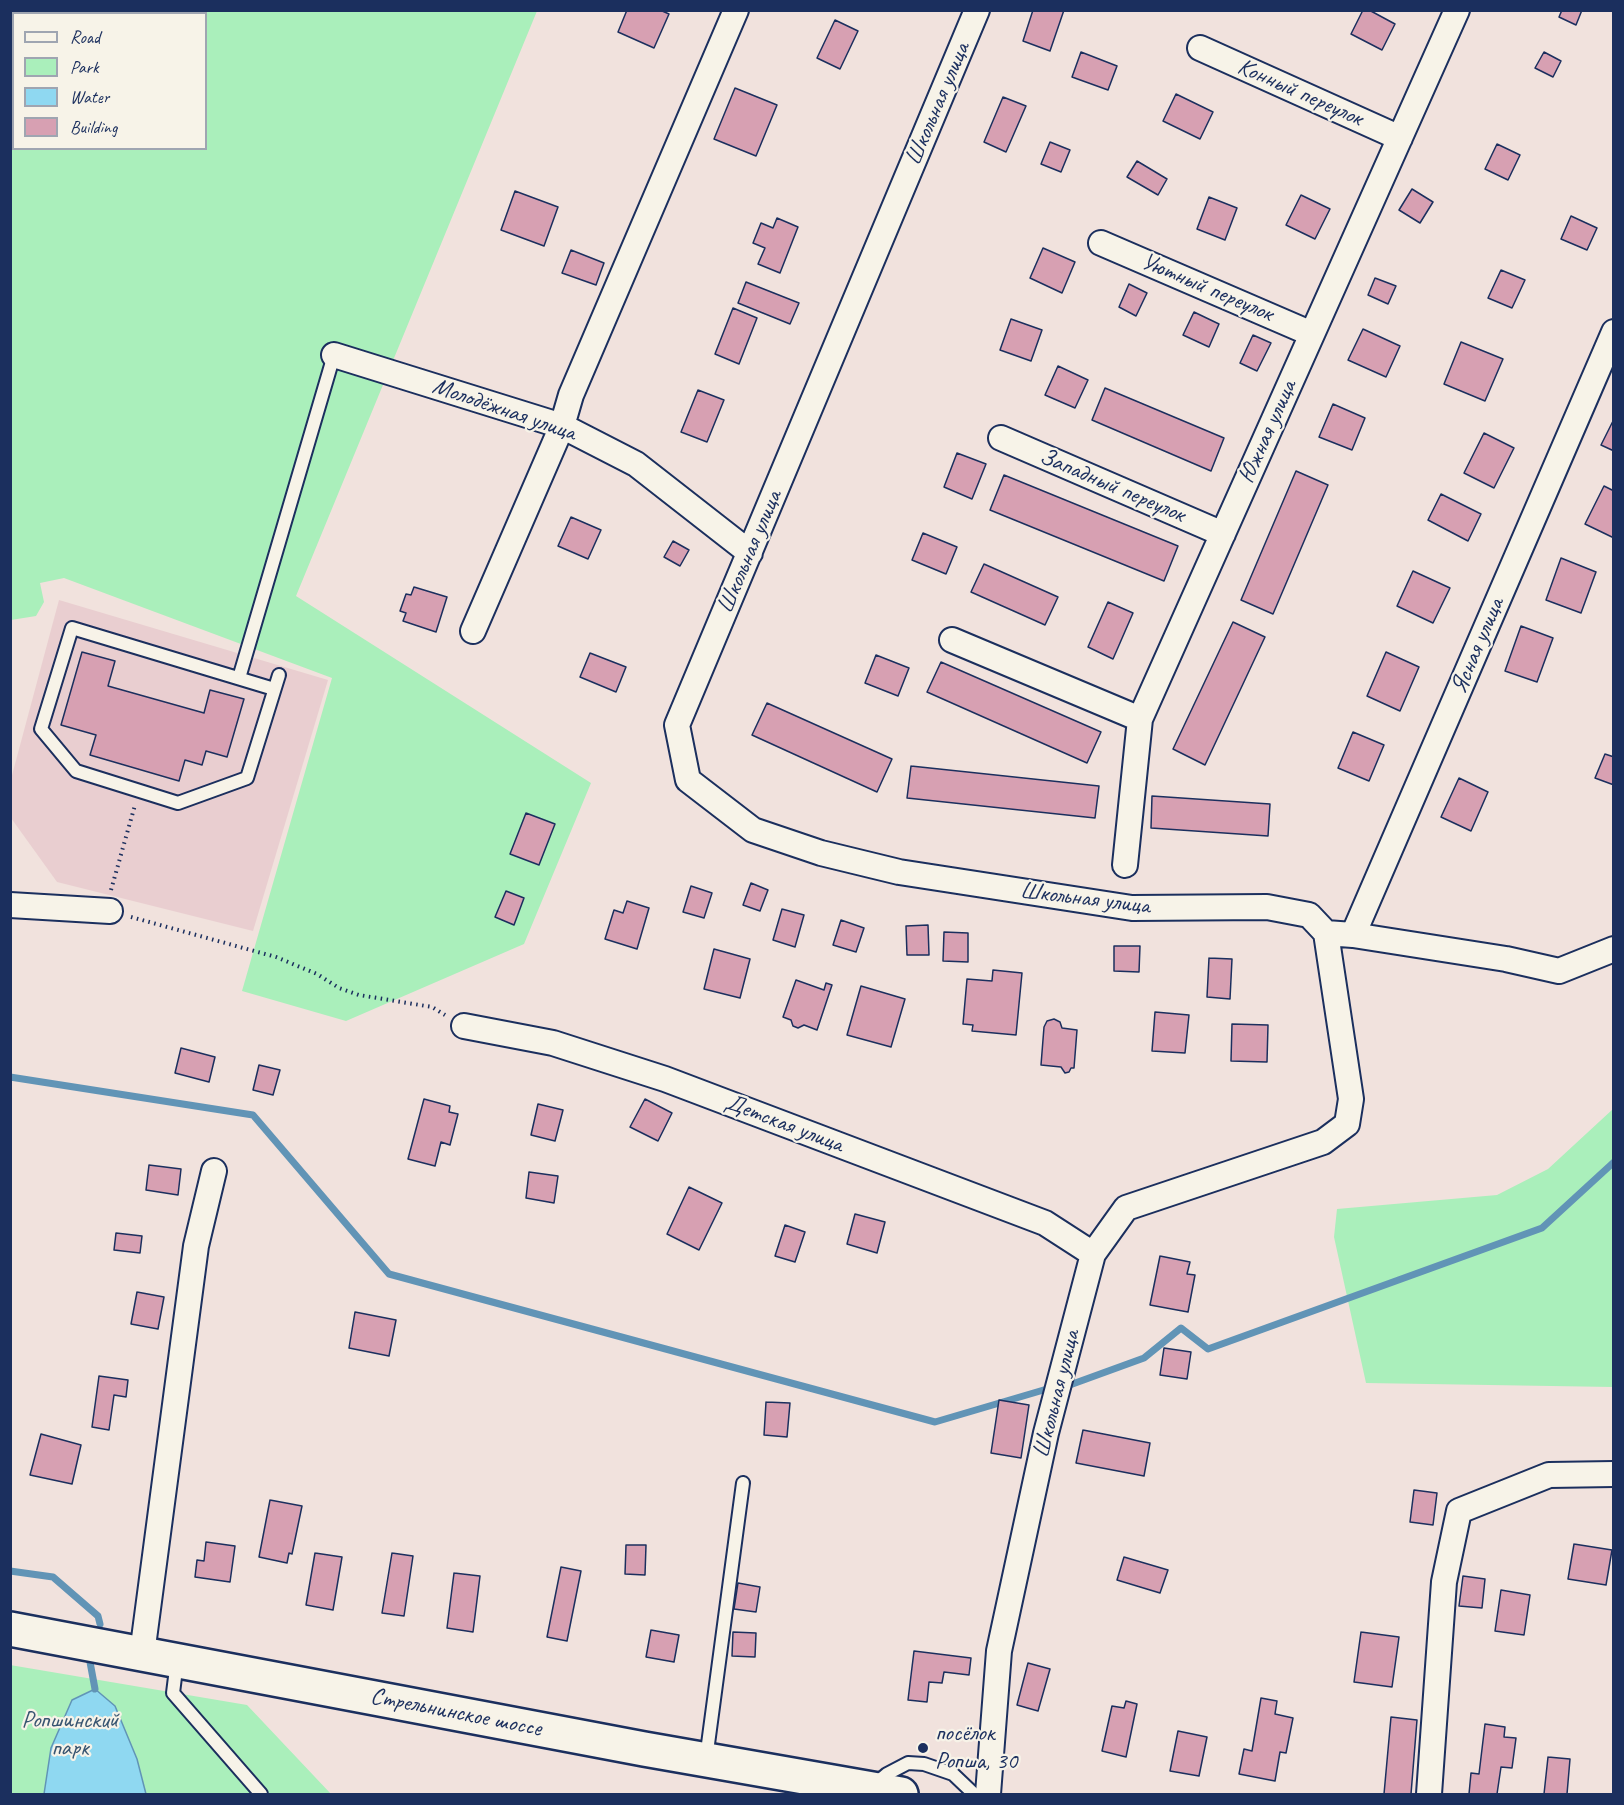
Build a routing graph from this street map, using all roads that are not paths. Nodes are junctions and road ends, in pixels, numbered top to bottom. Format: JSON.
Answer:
{"nodes":[{"id":1,"x":736,"y":10,"type":"edge"},
{"id":2,"x":977,"y":10,"type":"edge"},
{"id":3,"x":1457,"y":10,"type":"edge"},
{"id":4,"x":1200,"y":48,"type":"dead end"},
{"id":5,"x":1400,"y":138,"type":"junction"},
{"id":6,"x":1101,"y":243,"type":"dead end"},
{"id":7,"x":1614,"y":332,"type":"edge"},
{"id":8,"x":1312,"y":334,"type":"junction"},
{"id":9,"x":334,"y":355,"type":"joint"},
{"id":10,"x":561,"y":426,"type":"junction"},
{"id":11,"x":1001,"y":438,"type":"dead end"},
{"id":12,"x":1223,"y":534,"type":"junction"},
{"id":13,"x":750,"y":553,"type":"junction"},
{"id":14,"x":473,"y":631,"type":"dead end"},
{"id":15,"x":952,"y":640,"type":"dead end"},
{"id":16,"x":279,"y":675,"type":"dead end"},
{"id":17,"x":239,"y":678,"type":"junction"},
{"id":18,"x":274,"y":689,"type":"junction"},
{"id":19,"x":1140,"y":719,"type":"junction"},
{"id":20,"x":1125,"y":865,"type":"dead end"},
{"id":21,"x":10,"y":905,"type":"edge"},
{"id":22,"x":107,"y":911,"type":"road end"},
{"id":23,"x":1326,"y":933,"type":"junction"},
{"id":24,"x":1353,"y":935,"type":"junction"},
{"id":25,"x":1614,"y":949,"type":"edge"},
{"id":26,"x":464,"y":1026,"type":"road end"},
{"id":27,"x":214,"y":1171,"type":"dead end"},
{"id":28,"x":1093,"y":1254,"type":"junction"},
{"id":29,"x":1614,"y":1474,"type":"edge"},
{"id":30,"x":743,"y":1483,"type":"dead end"},
{"id":31,"x":10,"y":1629,"type":"edge"},
{"id":32,"x":142,"y":1654,"type":"junction"},
{"id":33,"x":177,"y":1660,"type":"junction"},
{"id":34,"x":706,"y":1760,"type":"junction"},
{"id":35,"x":869,"y":1789,"type":"junction"},
{"id":36,"x":261,"y":1794,"type":"edge"},
{"id":37,"x":901,"y":1794,"type":"edge"},
{"id":38,"x":974,"y":1794,"type":"edge"},
{"id":39,"x":988,"y":1794,"type":"edge"},
{"id":40,"x":1429,"y":1794,"type":"edge"}],
"edges":[{"from":1,"to":10,"type":"street"},
{"from":2,"to":13,"type":"street","name":"Школьная улица"},
{"from":3,"to":5,"type":"street","name":"Южная улица"},
{"from":4,"to":5,"type":"street","name":"Конный переулок"},
{"from":5,"to":8,"type":"street","name":"Южная улица"},
{"from":6,"to":8,"type":"street","name":"Уютный переулок"},
{"from":7,"to":24,"type":"street","name":"Ясная улица"},
{"from":8,"to":12,"type":"street","name":"Южная улица"},
{"from":9,"to":10,"type":"street","name":"Молодёжная улица"},
{"from":9,"to":17,"type":"lane"},
{"from":10,"to":13,"type":"street","name":"Молодёжная улица"},
{"from":10,"to":14,"type":"street"},
{"from":11,"to":12,"type":"street","name":"Западный переулок"},
{"from":12,"to":19,"type":"street","name":"Южная улица"},
{"from":13,"to":23,"type":"street","name":"Школьная улица"},
{"from":15,"to":19,"type":"street"},
{"from":16,"to":18,"type":"lane"},
{"from":17,"to":18,"type":"lane"},
{"from":17,"to":18,"type":"lane"},
{"from":19,"to":20,"type":"street","name":"Южная улица"},
{"from":21,"to":22,"type":"street"},
{"from":23,"to":24,"type":"street"},
{"from":23,"to":28,"type":"street","name":"Школьная улица"},
{"from":24,"to":25,"type":"street"},
{"from":26,"to":28,"type":"street","name":"Детская улица"},
{"from":27,"to":32,"type":"street"},
{"from":28,"to":39,"type":"street","name":"Школьная улица"},
{"from":29,"to":40,"type":"street"},
{"from":30,"to":34,"type":"lane"},
{"from":31,"to":32,"type":"main road","name":"Стрельнинское шоссе"},
{"from":32,"to":33,"type":"main road","name":"Стрельнинское шоссе"},
{"from":33,"to":34,"type":"main road","name":"Стрельнинское шоссе"},
{"from":33,"to":36,"type":"lane"},
{"from":34,"to":35,"type":"main road","name":"Стрельнинское шоссе"},
{"from":35,"to":37,"type":"main road","name":"Стрельнинское шоссе"},
{"from":35,"to":38,"type":"lane"}]}
